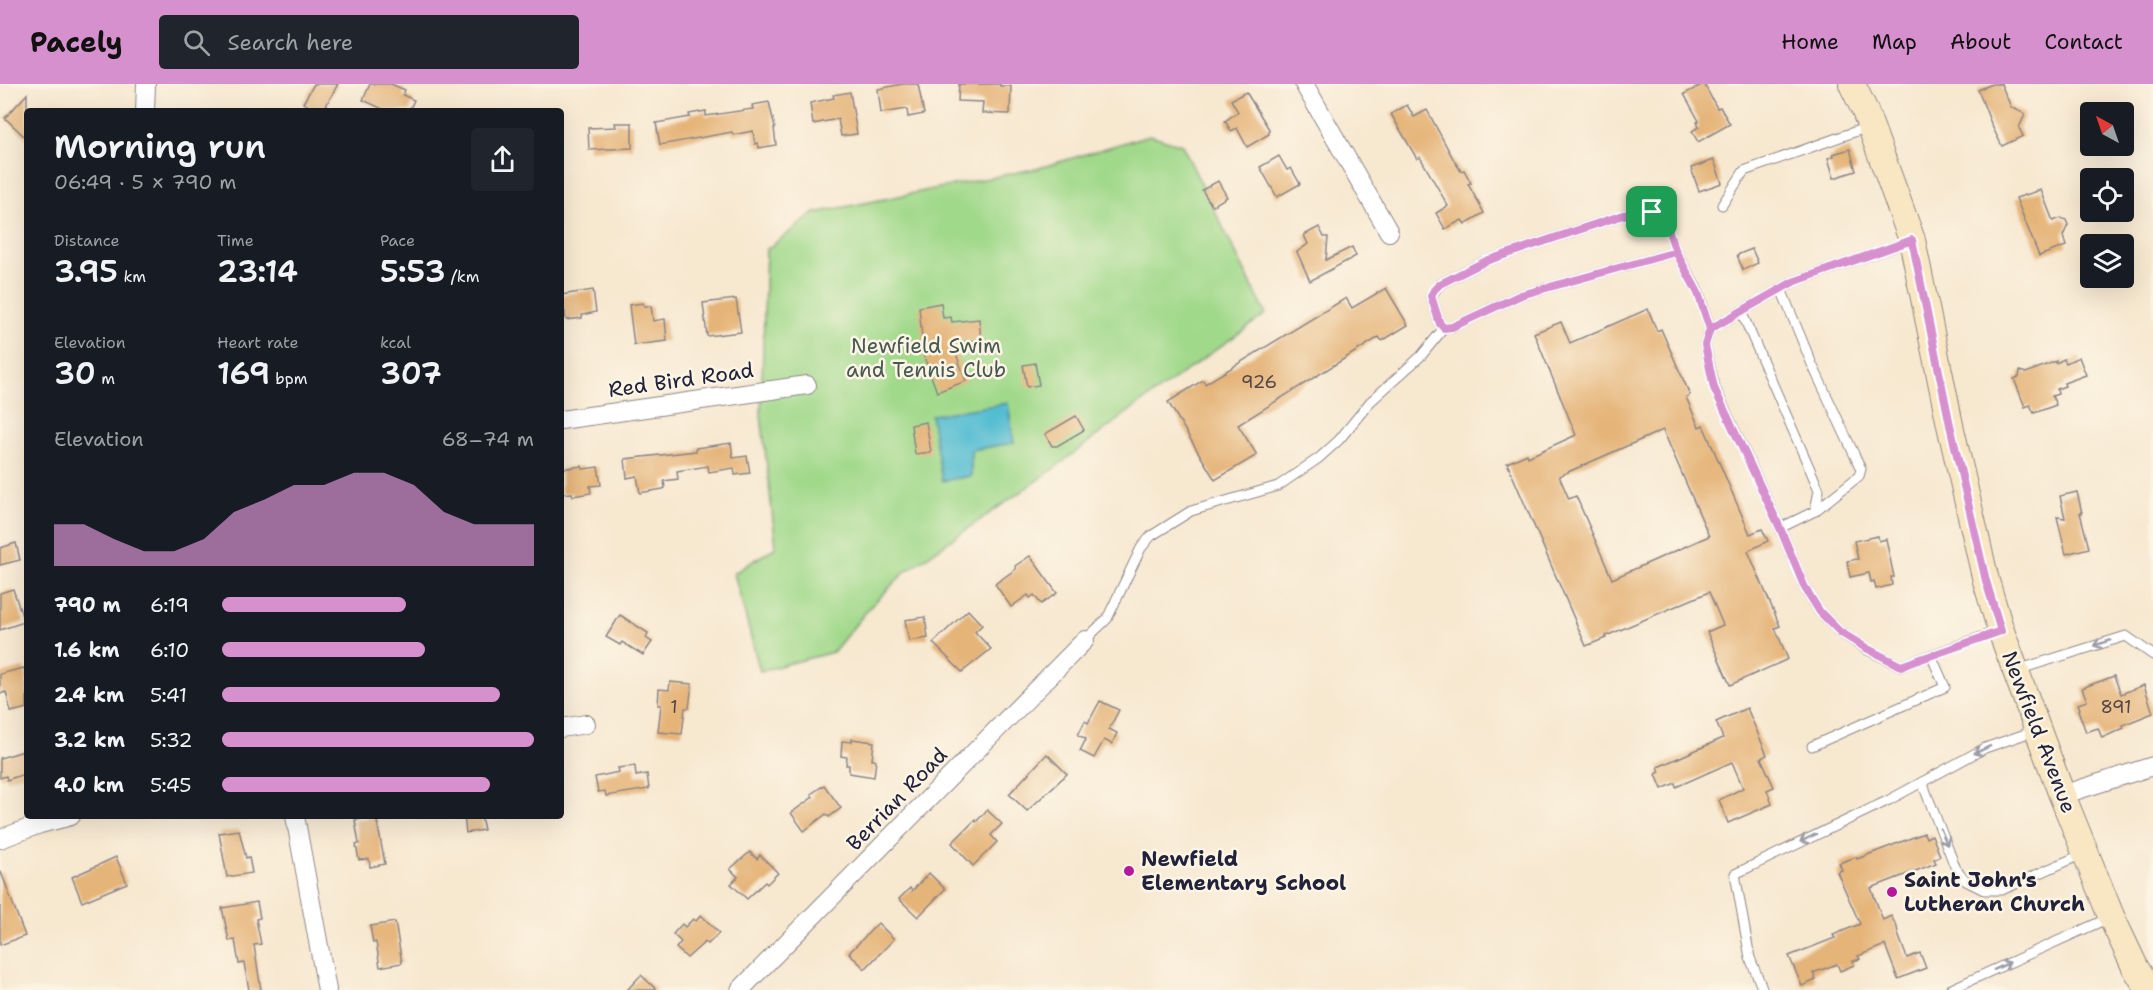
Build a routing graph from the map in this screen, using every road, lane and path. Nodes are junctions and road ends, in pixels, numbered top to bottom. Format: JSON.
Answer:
{"nodes":[{"id":1,"x":146,"y":84,"type":"edge"},
{"id":2,"x":1304,"y":84,"type":"edge"},
{"id":3,"x":1852,"y":84,"type":"edge"},
{"id":4,"x":145,"y":108,"type":"edge"},
{"id":5,"x":1870,"y":126,"type":"junction"},
{"id":6,"x":1722,"y":205,"type":"dead end"},
{"id":7,"x":1389,"y":232,"type":"dead end"},
{"id":8,"x":1912,"y":240,"type":"junction"},
{"id":9,"x":1676,"y":252,"type":"junction"},
{"id":10,"x":1781,"y":289,"type":"junction"},
{"id":11,"x":1741,"y":311,"type":"junction"},
{"id":12,"x":1444,"y":328,"type":"junction"},
{"id":13,"x":1710,"y":329,"type":"junction"},
{"id":14,"x":807,"y":385,"type":"dead end"},
{"id":15,"x":564,"y":420,"type":"edge"},
{"id":16,"x":1815,"y":511,"type":"junction"},
{"id":17,"x":1780,"y":528,"type":"junction"},
{"id":18,"x":2001,"y":631,"type":"junction"},
{"id":19,"x":1085,"y":640,"type":"joint"},
{"id":20,"x":1931,"y":655,"type":"junction"},
{"id":21,"x":2153,"y":655,"type":"edge"},
{"id":22,"x":2015,"y":671,"type":"junction"},
{"id":23,"x":586,"y":724,"type":"dead end"},
{"id":24,"x":564,"y":728,"type":"edge"},
{"id":25,"x":2037,"y":730,"type":"junction"},
{"id":26,"x":1812,"y":746,"type":"dead end"},
{"id":27,"x":2153,"y":766,"type":"edge"},
{"id":28,"x":1922,"y":782,"type":"junction"},
{"id":29,"x":2062,"y":795,"type":"junction"},
{"id":30,"x":59,"y":819,"type":"edge"},
{"id":31,"x":296,"y":819,"type":"edge"},
{"id":32,"x":0,"y":839,"type":"edge"},
{"id":33,"x":2085,"y":853,"type":"junction"},
{"id":34,"x":2111,"y":916,"type":"junction"},
{"id":35,"x":327,"y":990,"type":"edge"},
{"id":36,"x":740,"y":990,"type":"edge"},
{"id":37,"x":1763,"y":990,"type":"edge"},
{"id":38,"x":1949,"y":990,"type":"edge"},
{"id":39,"x":2149,"y":990,"type":"edge"}],
"edges":[{"from":1,"to":4,"type":"street"},
{"from":2,"to":7,"type":"street"},
{"from":3,"to":5,"type":"main road","name":"Newfield Avenue"},
{"from":5,"to":6,"type":"lane"},
{"from":5,"to":8,"type":"main road","name":"Newfield Avenue"},
{"from":8,"to":10,"type":"lane"},
{"from":8,"to":18,"type":"main road","name":"Newfield Avenue"},
{"from":9,"to":12,"type":"lane"},
{"from":9,"to":12,"type":"lane"},
{"from":9,"to":13,"type":"lane"},
{"from":10,"to":11,"type":"lane"},
{"from":10,"to":16,"type":"lane"},
{"from":11,"to":13,"type":"lane"},
{"from":11,"to":16,"type":"lane"},
{"from":12,"to":19,"type":"lane"},
{"from":13,"to":17,"type":"lane"},
{"from":14,"to":15,"type":"street","name":"Red Bird Road"},
{"from":16,"to":17,"type":"lane"},
{"from":17,"to":20,"type":"lane"},
{"from":18,"to":20,"type":"lane"},
{"from":18,"to":22,"type":"main road","name":"Newfield Avenue"},
{"from":19,"to":36,"type":"street","name":"Berrian Road"},
{"from":20,"to":26,"type":"lane"},
{"from":21,"to":22,"type":"lane","one_way":true},
{"from":22,"to":25,"type":"main road","name":"Newfield Avenue"},
{"from":23,"to":24,"type":"street"},
{"from":25,"to":28,"type":"lane","one_way":true},
{"from":25,"to":29,"type":"main road","name":"Newfield Avenue"},
{"from":27,"to":29,"type":"street"},
{"from":28,"to":33,"type":"lane","one_way":true},
{"from":28,"to":37,"type":"lane","one_way":true},
{"from":29,"to":33,"type":"main road","name":"Newfield Avenue"},
{"from":30,"to":32,"type":"street"},
{"from":31,"to":35,"type":"street"},
{"from":33,"to":34,"type":"main road","name":"Newfield Avenue"},
{"from":38,"to":34,"type":"lane","one_way":true},
{"from":34,"to":39,"type":"main road","name":"Newfield Avenue"}]}
